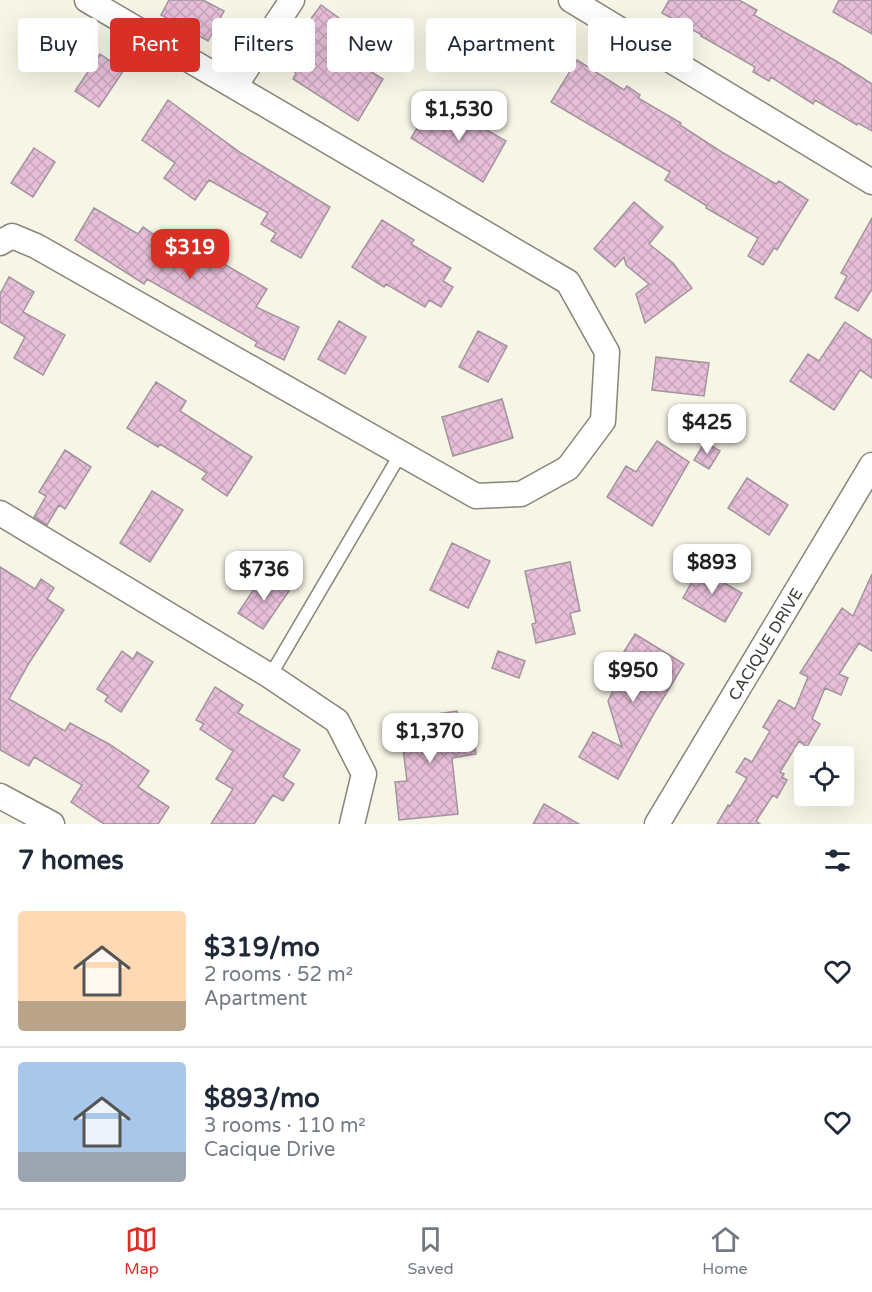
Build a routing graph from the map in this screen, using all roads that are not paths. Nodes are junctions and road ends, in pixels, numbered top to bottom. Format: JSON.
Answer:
{"nodes":[{"id":1,"x":87,"y":0,"type":"edge"},
{"id":2,"x":292,"y":0,"type":"edge"},
{"id":3,"x":571,"y":0,"type":"edge"},
{"id":4,"x":235,"y":86,"type":"junction"},
{"id":5,"x":872,"y":182,"type":"edge"},
{"id":6,"x":0,"y":243,"type":"edge"},
{"id":7,"x":401,"y":453,"type":"junction"},
{"id":8,"x":872,"y":465,"type":"edge"},
{"id":9,"x":0,"y":513,"type":"edge"},
{"id":10,"x":270,"y":676,"type":"junction"},
{"id":11,"x":0,"y":796,"type":"edge"},
{"id":12,"x":51,"y":824,"type":"edge"},
{"id":13,"x":352,"y":824,"type":"edge"},
{"id":14,"x":657,"y":824,"type":"edge"}],
"edges":[{"from":1,"to":4,"type":"street"},
{"from":2,"to":4,"type":"street"},
{"from":3,"to":5,"type":"street"},
{"from":4,"to":7,"type":"street"},
{"from":6,"to":7,"type":"street"},
{"from":7,"to":10,"type":"lane"},
{"from":8,"to":14,"type":"street","name":"CACIQUE DRIVE"},
{"from":9,"to":10,"type":"street"},
{"from":10,"to":13,"type":"street"},
{"from":11,"to":12,"type":"street"}]}
